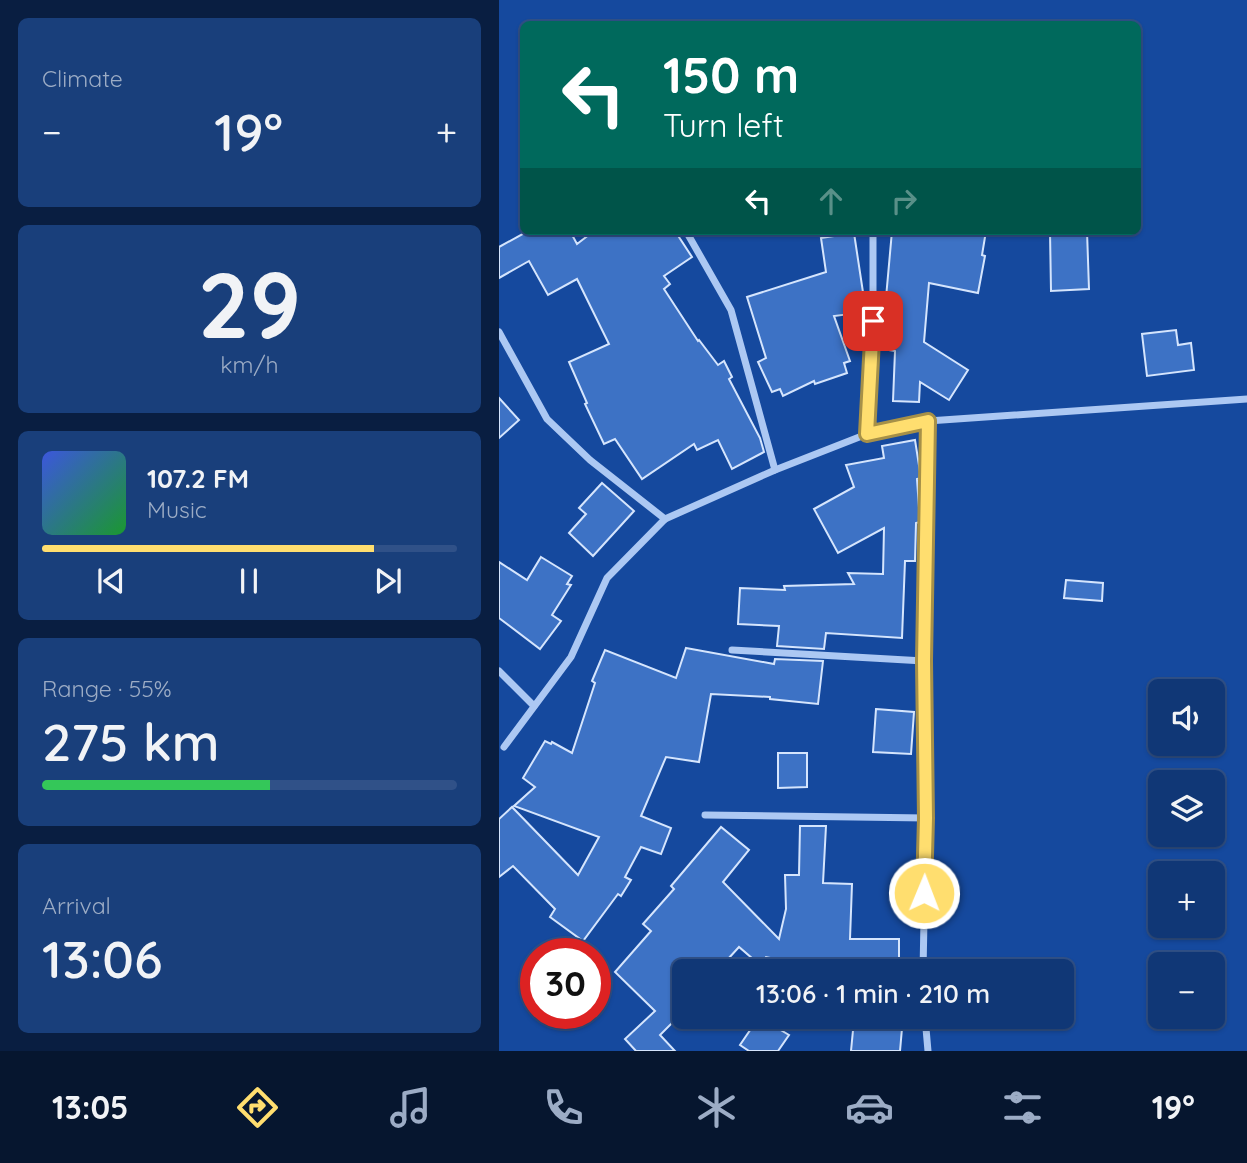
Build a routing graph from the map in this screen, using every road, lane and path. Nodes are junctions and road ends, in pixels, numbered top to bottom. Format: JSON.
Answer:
{"nodes":[{"id":1,"x":688,"y":235,"type":"edge"},
{"id":2,"x":873,"y":235,"type":"edge"},
{"id":3,"x":499,"y":332,"type":"edge"},
{"id":4,"x":1247,"y":398,"type":"edge"},
{"id":5,"x":928,"y":421,"type":"junction"},
{"id":6,"x":867,"y":434,"type":"junction"},
{"id":7,"x":775,"y":470,"type":"junction"},
{"id":8,"x":665,"y":519,"type":"junction"},
{"id":9,"x":732,"y":650,"type":"dead end"},
{"id":10,"x":924,"y":661,"type":"junction"},
{"id":11,"x":499,"y":671,"type":"edge"},
{"id":12,"x":534,"y":706,"type":"junction"},
{"id":13,"x":504,"y":747,"type":"dead end"},
{"id":14,"x":705,"y":815,"type":"dead end"},
{"id":15,"x":926,"y":818,"type":"junction"},
{"id":16,"x":923,"y":959,"type":"edge"},
{"id":17,"x":926,"y":1029,"type":"edge"},
{"id":18,"x":928,"y":1051,"type":"edge"}],
"edges":[{"from":1,"to":7,"type":"street"},
{"from":2,"to":6,"type":"street"},
{"from":3,"to":8,"type":"street"},
{"from":4,"to":5,"type":"street"},
{"from":5,"to":6,"type":"street"},
{"from":5,"to":10,"type":"street"},
{"from":6,"to":7,"type":"street"},
{"from":7,"to":8,"type":"street"},
{"from":8,"to":12,"type":"street"},
{"from":9,"to":10,"type":"street"},
{"from":10,"to":15,"type":"street"},
{"from":11,"to":12,"type":"street"},
{"from":12,"to":13,"type":"street"},
{"from":14,"to":15,"type":"street"},
{"from":15,"to":16,"type":"street"},
{"from":17,"to":18,"type":"street"}]}
